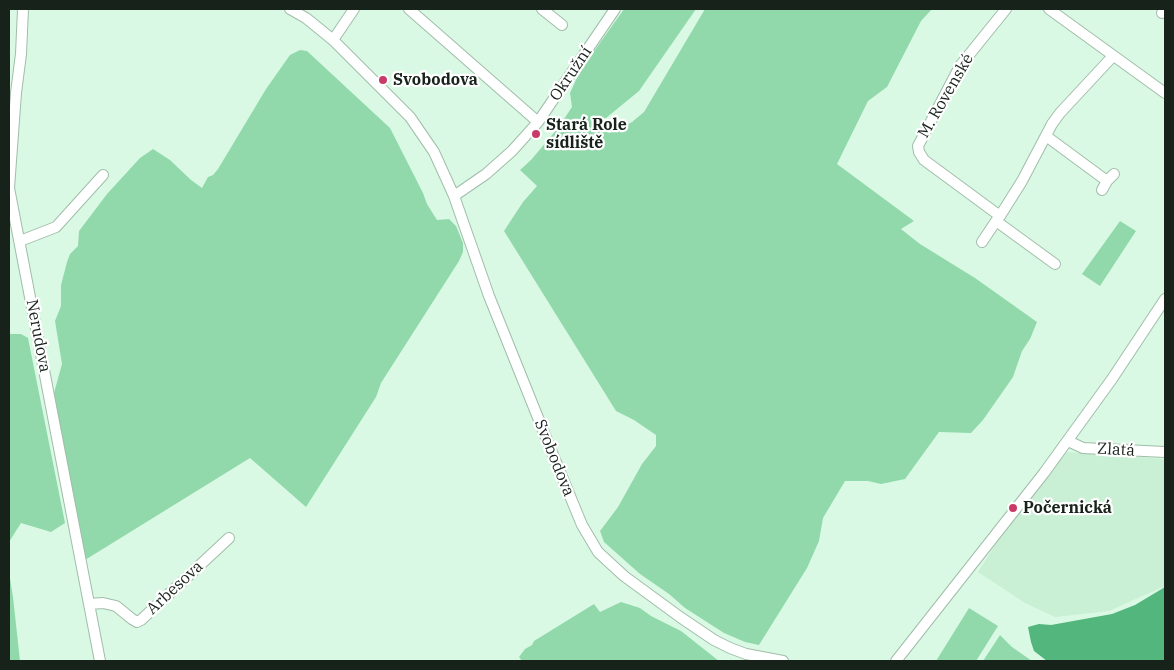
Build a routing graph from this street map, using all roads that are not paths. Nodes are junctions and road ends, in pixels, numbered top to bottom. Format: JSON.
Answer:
{"nodes":[{"id":1,"x":24,"y":9,"type":"edge"},
{"id":2,"x":290,"y":9,"type":"edge"},
{"id":3,"x":354,"y":9,"type":"edge"},
{"id":4,"x":408,"y":9,"type":"edge"},
{"id":5,"x":544,"y":9,"type":"edge"},
{"id":6,"x":615,"y":9,"type":"edge"},
{"id":7,"x":1006,"y":9,"type":"edge"},
{"id":8,"x":1049,"y":9,"type":"edge"},
{"id":9,"x":562,"y":26,"type":"dead end"},
{"id":10,"x":333,"y":40,"type":"junction"},
{"id":11,"x":1113,"y":56,"type":"junction"},
{"id":12,"x":12,"y":91,"type":"edge"},
{"id":13,"x":1165,"y":92,"type":"edge"},
{"id":14,"x":538,"y":122,"type":"junction"},
{"id":15,"x":1046,"y":136,"type":"junction"},
{"id":16,"x":10,"y":172,"type":"edge"},
{"id":17,"x":103,"y":175,"type":"dead end"},
{"id":18,"x":1102,"y":190,"type":"dead end"},
{"id":19,"x":454,"y":196,"type":"junction"},
{"id":20,"x":998,"y":218,"type":"junction"},
{"id":21,"x":20,"y":241,"type":"junction"},
{"id":22,"x":982,"y":242,"type":"dead end"},
{"id":23,"x":1055,"y":264,"type":"dead end"},
{"id":24,"x":1165,"y":299,"type":"edge"},
{"id":25,"x":1068,"y":441,"type":"junction"},
{"id":26,"x":1165,"y":452,"type":"edge"},
{"id":27,"x":229,"y":538,"type":"dead end"},
{"id":28,"x":89,"y":604,"type":"junction"},
{"id":29,"x":100,"y":661,"type":"edge"},
{"id":30,"x":783,"y":661,"type":"edge"},
{"id":31,"x":896,"y":661,"type":"edge"}],
"edges":[{"from":1,"to":12,"type":"street","name":"Nerudova"},
{"from":2,"to":10,"type":"street","name":"Svobodova"},
{"from":3,"to":10,"type":"street"},
{"from":4,"to":14,"type":"street"},
{"from":5,"to":9,"type":"street"},
{"from":6,"to":14,"type":"street","name":"Okružní"},
{"from":7,"to":20,"type":"street","name":"M. Rovenské"},
{"from":8,"to":11,"type":"street"},
{"from":10,"to":19,"type":"street","name":"Svobodova"},
{"from":11,"to":13,"type":"street"},
{"from":11,"to":15,"type":"street"},
{"from":12,"to":16,"type":"street","name":"Nerudova"},
{"from":14,"to":19,"type":"street","name":"Okružní"},
{"from":15,"to":18,"type":"street"},
{"from":15,"to":20,"type":"street"},
{"from":16,"to":21,"type":"street","name":"Nerudova"},
{"from":17,"to":21,"type":"street"},
{"from":19,"to":30,"type":"street","name":"Svobodova"},
{"from":20,"to":22,"type":"street"},
{"from":20,"to":23,"type":"street","name":"M. Rovenské"},
{"from":21,"to":28,"type":"street","name":"Nerudova"},
{"from":24,"to":25,"type":"street"},
{"from":25,"to":26,"type":"street","name":"Zlatá"},
{"from":25,"to":31,"type":"street"},
{"from":27,"to":28,"type":"street","name":"Arbesova"},
{"from":28,"to":29,"type":"street","name":"Nerudova"}]}
